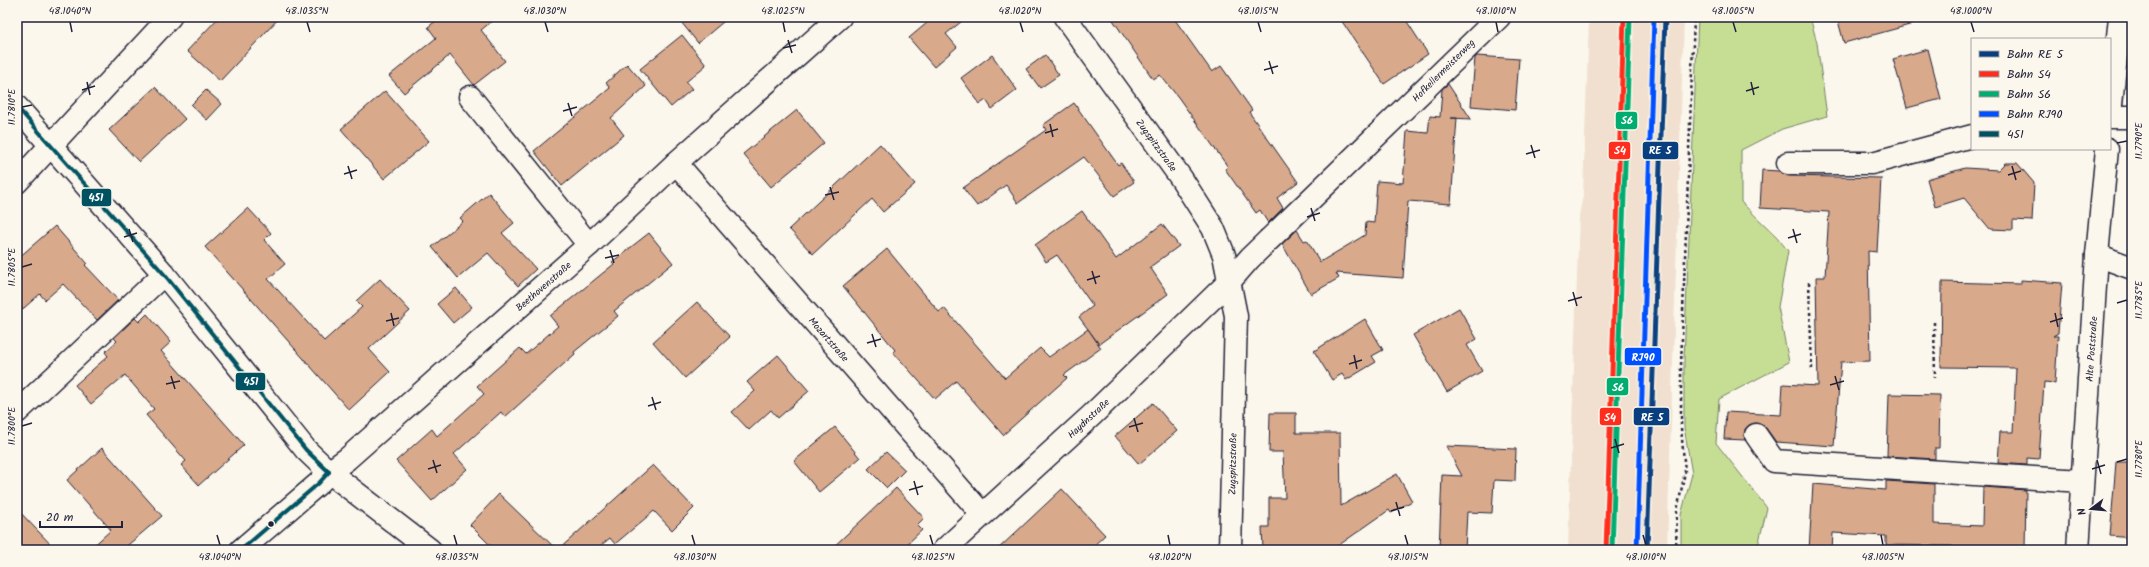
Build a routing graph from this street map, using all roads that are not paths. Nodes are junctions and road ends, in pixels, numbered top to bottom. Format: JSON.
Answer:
{"nodes":[{"id":1,"x":170,"y":17,"type":"edge"},
{"id":2,"x":840,"y":17,"type":"edge"},
{"id":3,"x":1065,"y":17,"type":"edge"},
{"id":4,"x":1499,"y":17,"type":"edge"},
{"id":5,"x":2120,"y":17,"type":"edge"},
{"id":6,"x":470,"y":97,"type":"dead end"},
{"id":7,"x":2111,"y":102,"type":"edge"},
{"id":8,"x":17,"y":107,"type":"edge"},
{"id":9,"x":2111,"y":111,"type":"edge"},
{"id":10,"x":2132,"y":117,"type":"edge"},
{"id":11,"x":1971,"y":136,"type":"edge"},
{"id":12,"x":50,"y":146,"type":"junction"},
{"id":13,"x":2107,"y":150,"type":"edge"},
{"id":14,"x":676,"y":163,"type":"junction"},
{"id":15,"x":1788,"y":163,"type":"dead end"},
{"id":16,"x":17,"y":182,"type":"edge"},
{"id":17,"x":589,"y":245,"type":"junction"},
{"id":18,"x":2097,"y":255,"type":"junction"},
{"id":19,"x":2132,"y":268,"type":"edge"},
{"id":20,"x":164,"y":274,"type":"junction"},
{"id":21,"x":1229,"y":282,"type":"junction"},
{"id":22,"x":17,"y":412,"type":"edge"},
{"id":23,"x":1756,"y":435,"type":"dead end"},
{"id":24,"x":329,"y":472,"type":"junction"},
{"id":25,"x":2082,"y":481,"type":"junction"},
{"id":26,"x":982,"y":514,"type":"junction"},
{"id":27,"x":241,"y":550,"type":"edge"},
{"id":28,"x":430,"y":550,"type":"edge"},
{"id":29,"x":944,"y":550,"type":"edge"},
{"id":30,"x":1230,"y":550,"type":"edge"},
{"id":31,"x":2078,"y":550,"type":"edge"}],
"edges":[{"from":1,"to":12,"type":"street"},
{"from":2,"to":14,"type":"street","name":"Beethovenstraße"},
{"from":3,"to":21,"type":"street","name":"Zugspitzstraße"},
{"from":4,"to":21,"type":"street","name":"Hofkellermeisterweg"},
{"from":5,"to":7,"type":"street"},
{"from":6,"to":17,"type":"street"},
{"from":8,"to":12,"type":"street"},
{"from":9,"to":10,"type":"street"},
{"from":11,"to":15,"type":"street"},
{"from":12,"to":16,"type":"street"},
{"from":12,"to":20,"type":"street"},
{"from":13,"to":18,"type":"street","name":"Alte Poststraße"},
{"from":14,"to":17,"type":"street","name":"Beethovenstraße"},
{"from":14,"to":26,"type":"street","name":"Mozartstraße"},
{"from":17,"to":24,"type":"street","name":"Beethovenstraße"},
{"from":18,"to":19,"type":"street"},
{"from":18,"to":25,"type":"street","name":"Alte Poststraße"},
{"from":20,"to":22,"type":"street"},
{"from":20,"to":24,"type":"street"},
{"from":21,"to":26,"type":"street","name":"Haydnstraße"},
{"from":21,"to":30,"type":"street","name":"Zugspitzstraße"},
{"from":23,"to":25,"type":"street"},
{"from":24,"to":27,"type":"street","name":"Beethovenstraße"},
{"from":24,"to":28,"type":"street"},
{"from":25,"to":31,"type":"street","name":"Alte Poststraße"},
{"from":26,"to":29,"type":"street","name":"Haydnstraße"}]}
